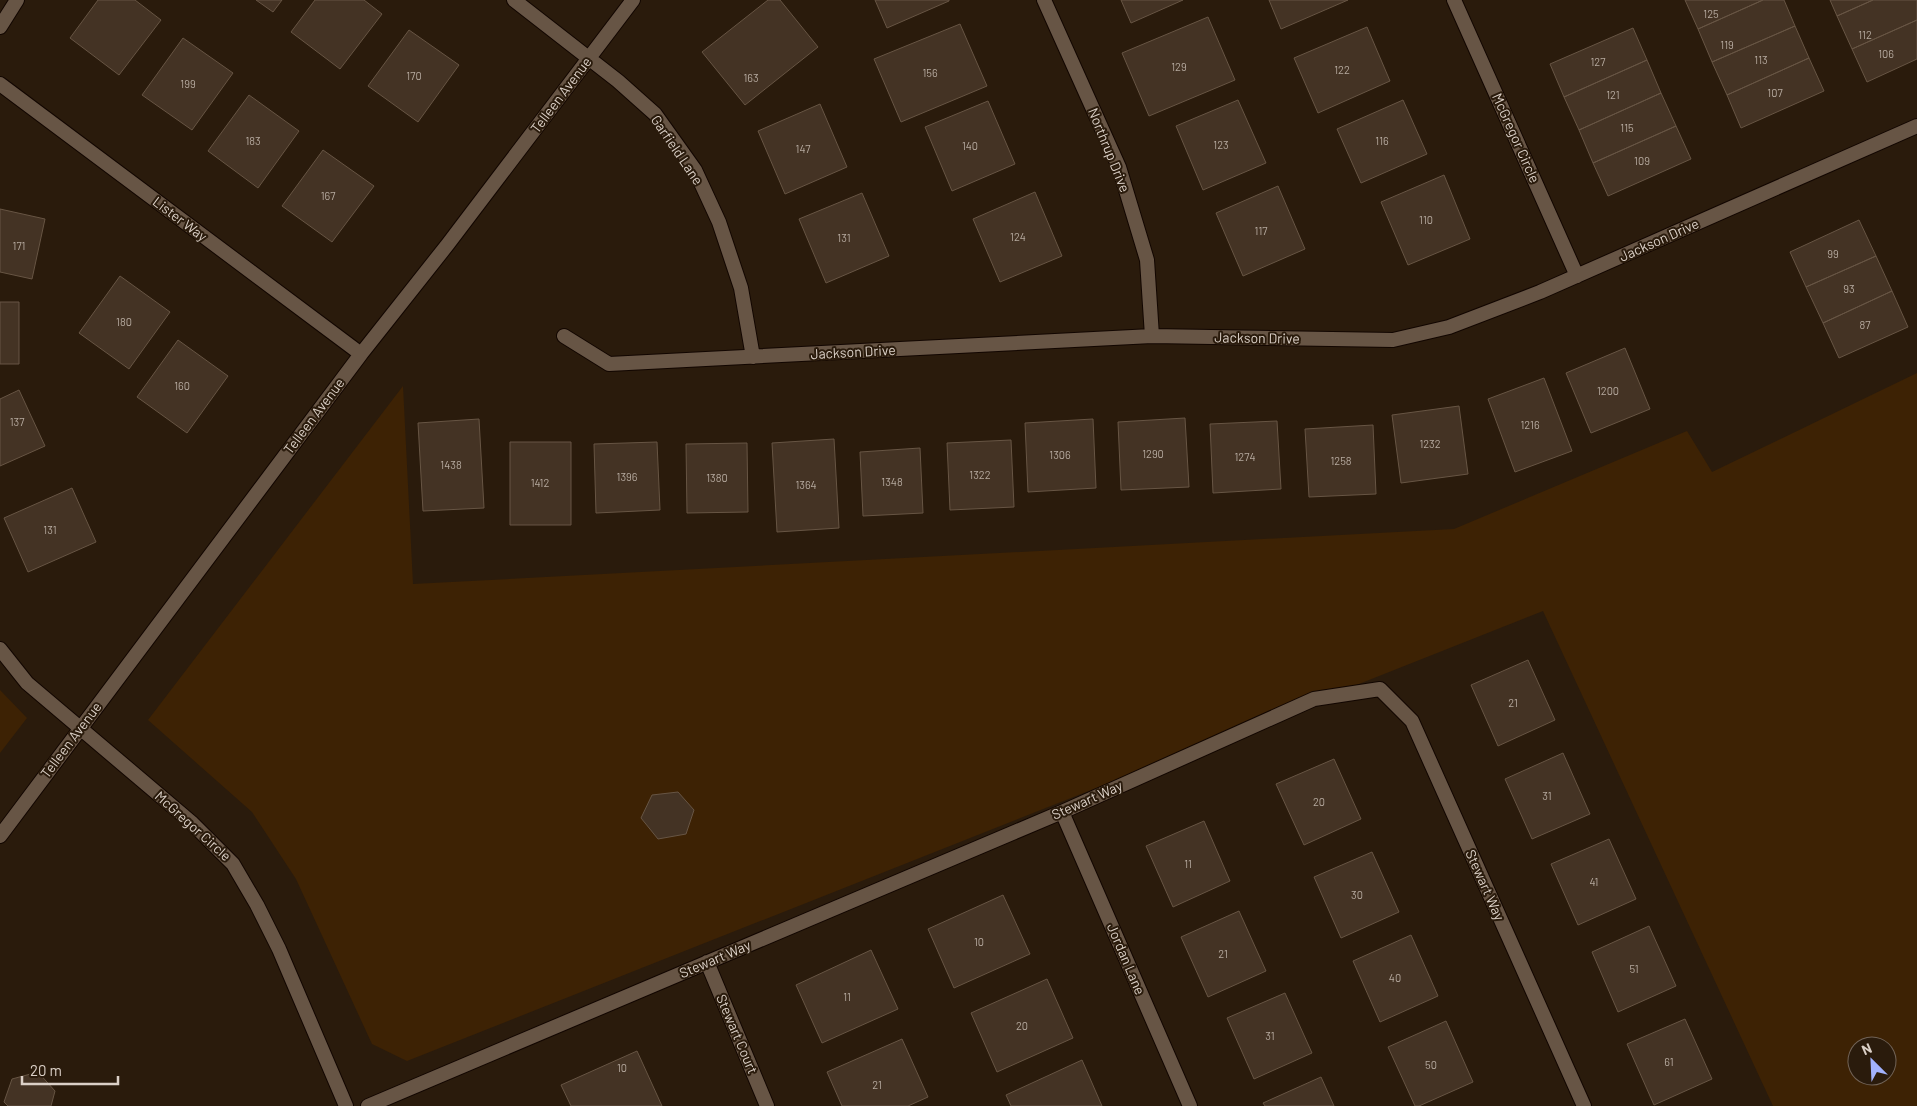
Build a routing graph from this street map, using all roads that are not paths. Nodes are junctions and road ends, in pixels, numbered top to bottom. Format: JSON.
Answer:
{"nodes":[{"id":1,"x":17,"y":0,"type":"edge"},
{"id":2,"x":514,"y":0,"type":"edge"},
{"id":3,"x":633,"y":0,"type":"edge"},
{"id":4,"x":1044,"y":0,"type":"edge"},
{"id":5,"x":1454,"y":0,"type":"edge"},
{"id":6,"x":0,"y":27,"type":"edge"},
{"id":7,"x":590,"y":58,"type":"junction"},
{"id":8,"x":0,"y":84,"type":"edge"},
{"id":9,"x":1917,"y":126,"type":"edge"},
{"id":10,"x":1578,"y":276,"type":"junction"},
{"id":11,"x":564,"y":336,"type":"dead end"},
{"id":12,"x":1152,"y":336,"type":"junction"},
{"id":13,"x":361,"y":354,"type":"junction"},
{"id":14,"x":753,"y":357,"type":"junction"},
{"id":15,"x":0,"y":648,"type":"edge"},
{"id":16,"x":79,"y":729,"type":"junction"},
{"id":17,"x":1062,"y":812,"type":"junction"},
{"id":18,"x":0,"y":836,"type":"edge"},
{"id":19,"x":707,"y":962,"type":"junction"},
{"id":20,"x":346,"y":1106,"type":"edge"},
{"id":21,"x":368,"y":1106,"type":"edge"},
{"id":22,"x":767,"y":1106,"type":"edge"},
{"id":23,"x":1190,"y":1106,"type":"edge"},
{"id":24,"x":1584,"y":1106,"type":"edge"}],
"edges":[{"from":1,"to":6,"type":"street"},
{"from":2,"to":7,"type":"street","name":"Garfield Lane"},
{"from":3,"to":7,"type":"street","name":"Telleen Avenue"},
{"from":4,"to":12,"type":"street","name":"Northrup Drive"},
{"from":5,"to":10,"type":"street","name":"McGregor Circle"},
{"from":7,"to":13,"type":"street","name":"Telleen Avenue"},
{"from":7,"to":14,"type":"street","name":"Garfield Lane"},
{"from":8,"to":13,"type":"street","name":"Lister Way"},
{"from":9,"to":10,"type":"street","name":"Jackson Drive"},
{"from":10,"to":12,"type":"street","name":"Jackson Drive"},
{"from":11,"to":14,"type":"street","name":"Jackson Drive"},
{"from":12,"to":14,"type":"street","name":"Jackson Drive"},
{"from":13,"to":16,"type":"street","name":"Telleen Avenue"},
{"from":15,"to":16,"type":"street","name":"McGregor Circle"},
{"from":16,"to":18,"type":"street","name":"Telleen Avenue"},
{"from":16,"to":20,"type":"street","name":"McGregor Circle"},
{"from":17,"to":19,"type":"street","name":"Stewart Way"},
{"from":17,"to":23,"type":"street","name":"Jordan Lane"},
{"from":17,"to":24,"type":"street","name":"Stewart Way"},
{"from":19,"to":21,"type":"street","name":"Stewart Way"},
{"from":19,"to":22,"type":"street","name":"Stewart Court"}]}
